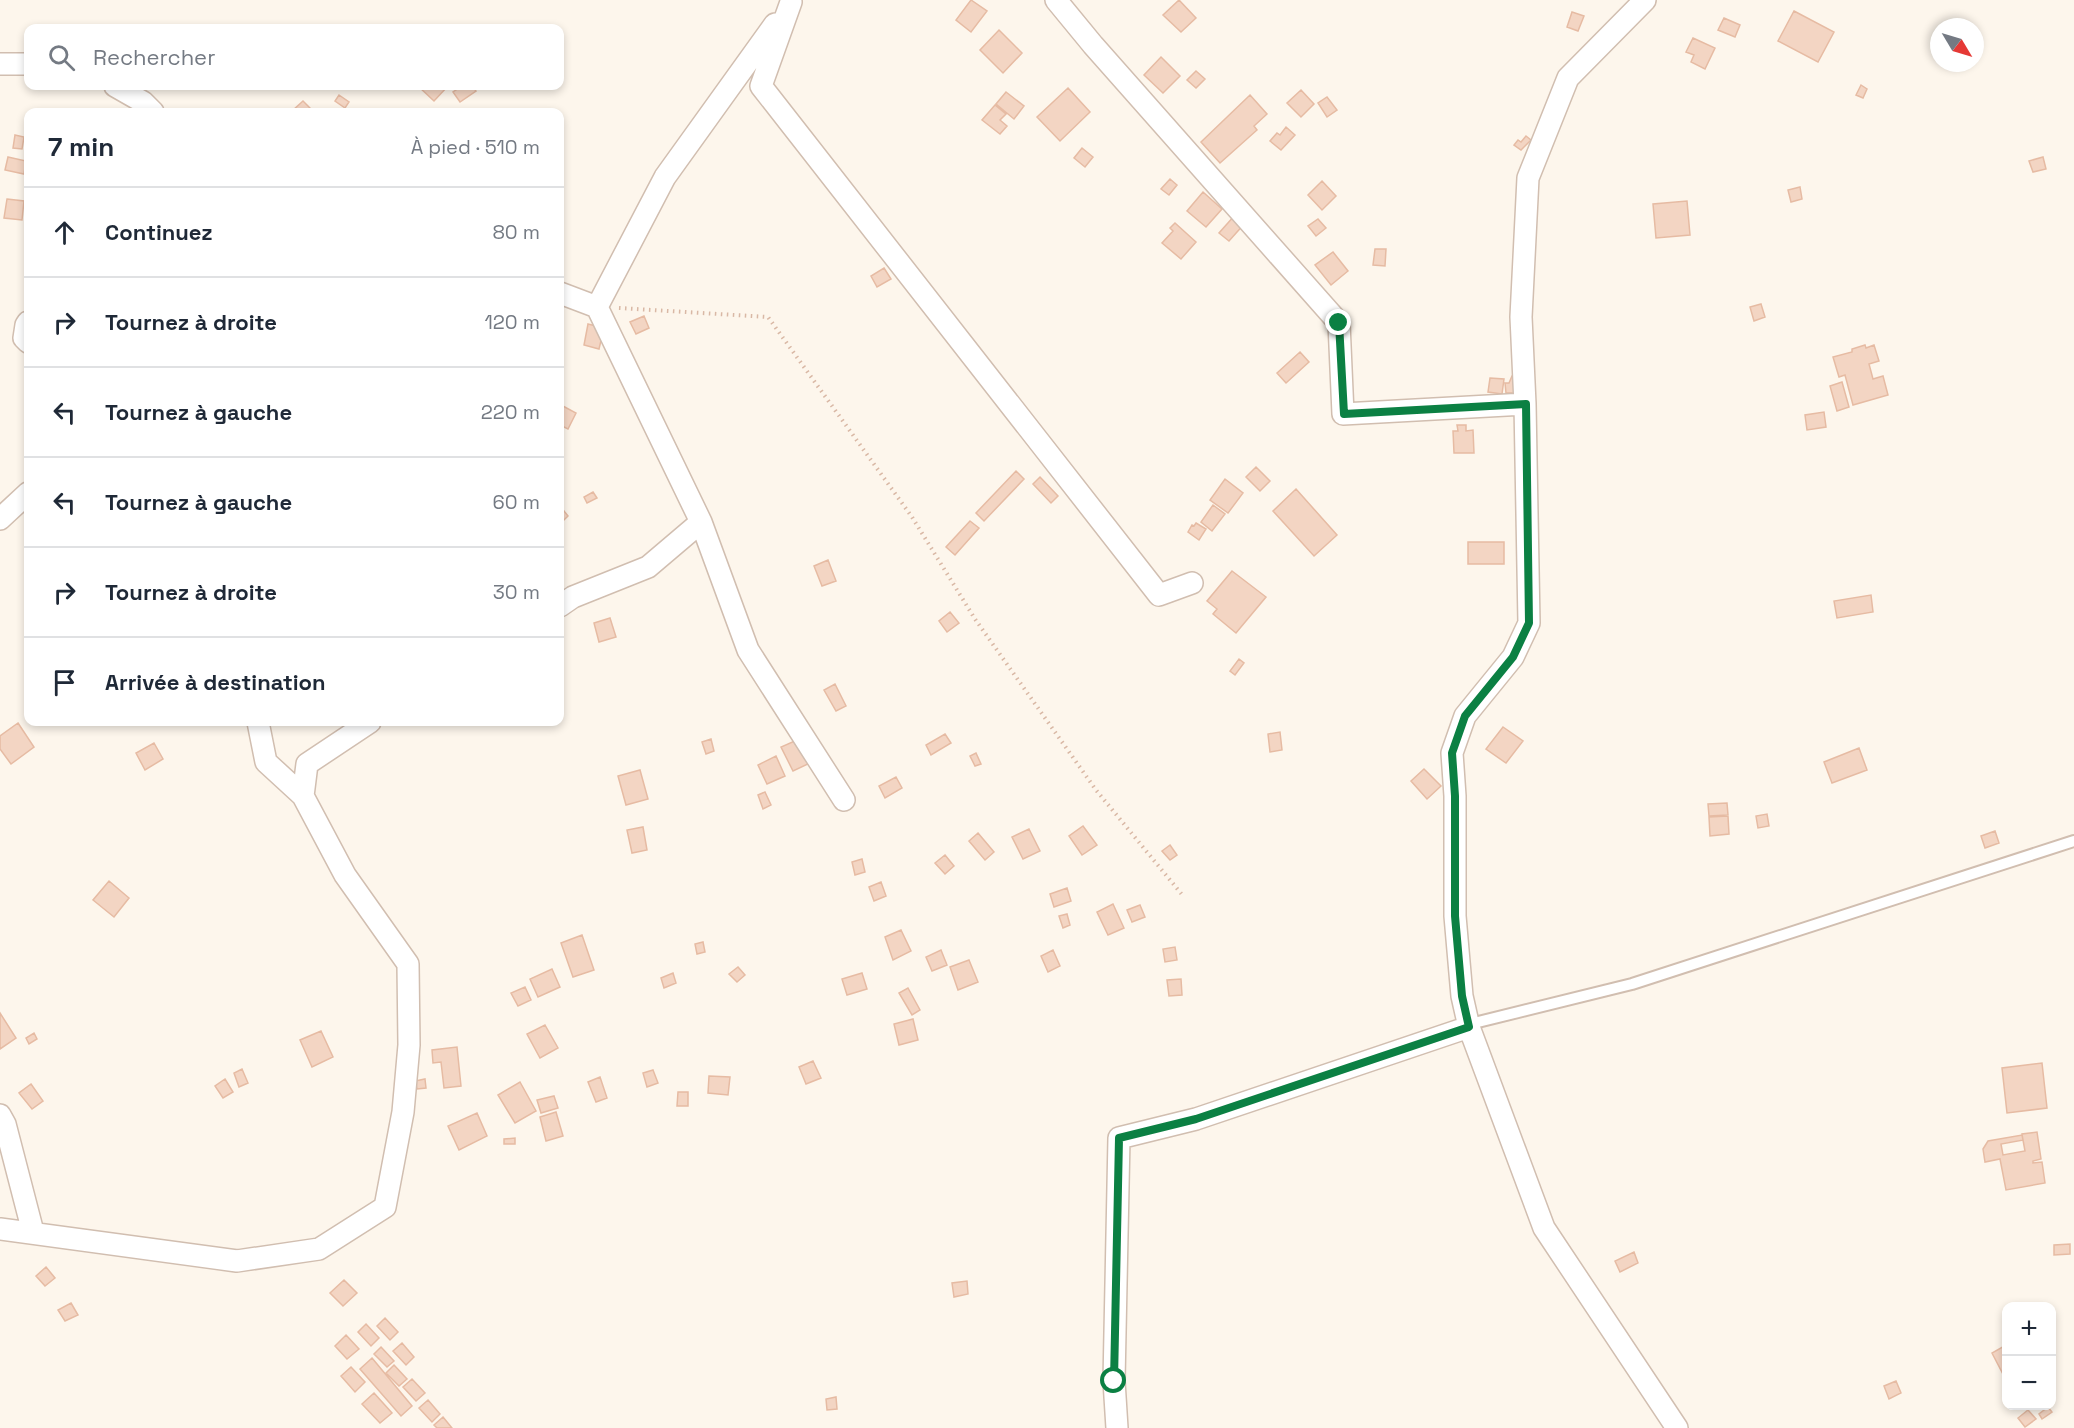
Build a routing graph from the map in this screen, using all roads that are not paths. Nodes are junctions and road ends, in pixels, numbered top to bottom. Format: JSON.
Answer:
{"nodes":[{"id":1,"x":1056,"y":0,"type":"edge"},
{"id":2,"x":1645,"y":0,"type":"edge"},
{"id":3,"x":791,"y":1,"type":"edge"},
{"id":4,"x":0,"y":64,"type":"edge"},
{"id":5,"x":24,"y":64,"type":"edge"},
{"id":6,"x":122,"y":90,"type":"edge"},
{"id":7,"x":149,"y":108,"type":"edge"},
{"id":8,"x":564,"y":295,"type":"edge"},
{"id":9,"x":597,"y":307,"type":"junction"},
{"id":10,"x":1526,"y":404,"type":"junction"},
{"id":11,"x":24,"y":497,"type":"edge"},
{"id":12,"x":0,"y":519,"type":"edge"},
{"id":13,"x":701,"y":522,"type":"junction"},
{"id":14,"x":1192,"y":583,"type":"dead end"},
{"id":15,"x":564,"y":603,"type":"edge"},
{"id":16,"x":259,"y":726,"type":"edge"},
{"id":17,"x":364,"y":726,"type":"edge"},
{"id":18,"x":303,"y":796,"type":"junction"},
{"id":19,"x":844,"y":800,"type":"dead end"},
{"id":20,"x":2074,"y":841,"type":"edge"},
{"id":21,"x":1469,"y":1027,"type":"junction"},
{"id":22,"x":0,"y":1115,"type":"edge"},
{"id":23,"x":0,"y":1228,"type":"edge"},
{"id":24,"x":33,"y":1232,"type":"junction"},
{"id":25,"x":1117,"y":1428,"type":"edge"},
{"id":26,"x":1677,"y":1428,"type":"edge"}],
"edges":[{"from":1,"to":10,"type":"street"},
{"from":2,"to":10,"type":"street"},
{"from":3,"to":9,"type":"street"},
{"from":3,"to":14,"type":"street"},
{"from":4,"to":5,"type":"street"},
{"from":6,"to":7,"type":"street"},
{"from":8,"to":9,"type":"street"},
{"from":9,"to":13,"type":"street"},
{"from":10,"to":21,"type":"street"},
{"from":11,"to":12,"type":"street"},
{"from":13,"to":15,"type":"street"},
{"from":13,"to":19,"type":"street"},
{"from":16,"to":18,"type":"street"},
{"from":17,"to":18,"type":"street"},
{"from":18,"to":24,"type":"street"},
{"from":20,"to":21,"type":"lane"},
{"from":21,"to":25,"type":"street"},
{"from":21,"to":26,"type":"street"},
{"from":22,"to":24,"type":"street"},
{"from":23,"to":24,"type":"street"}]}
